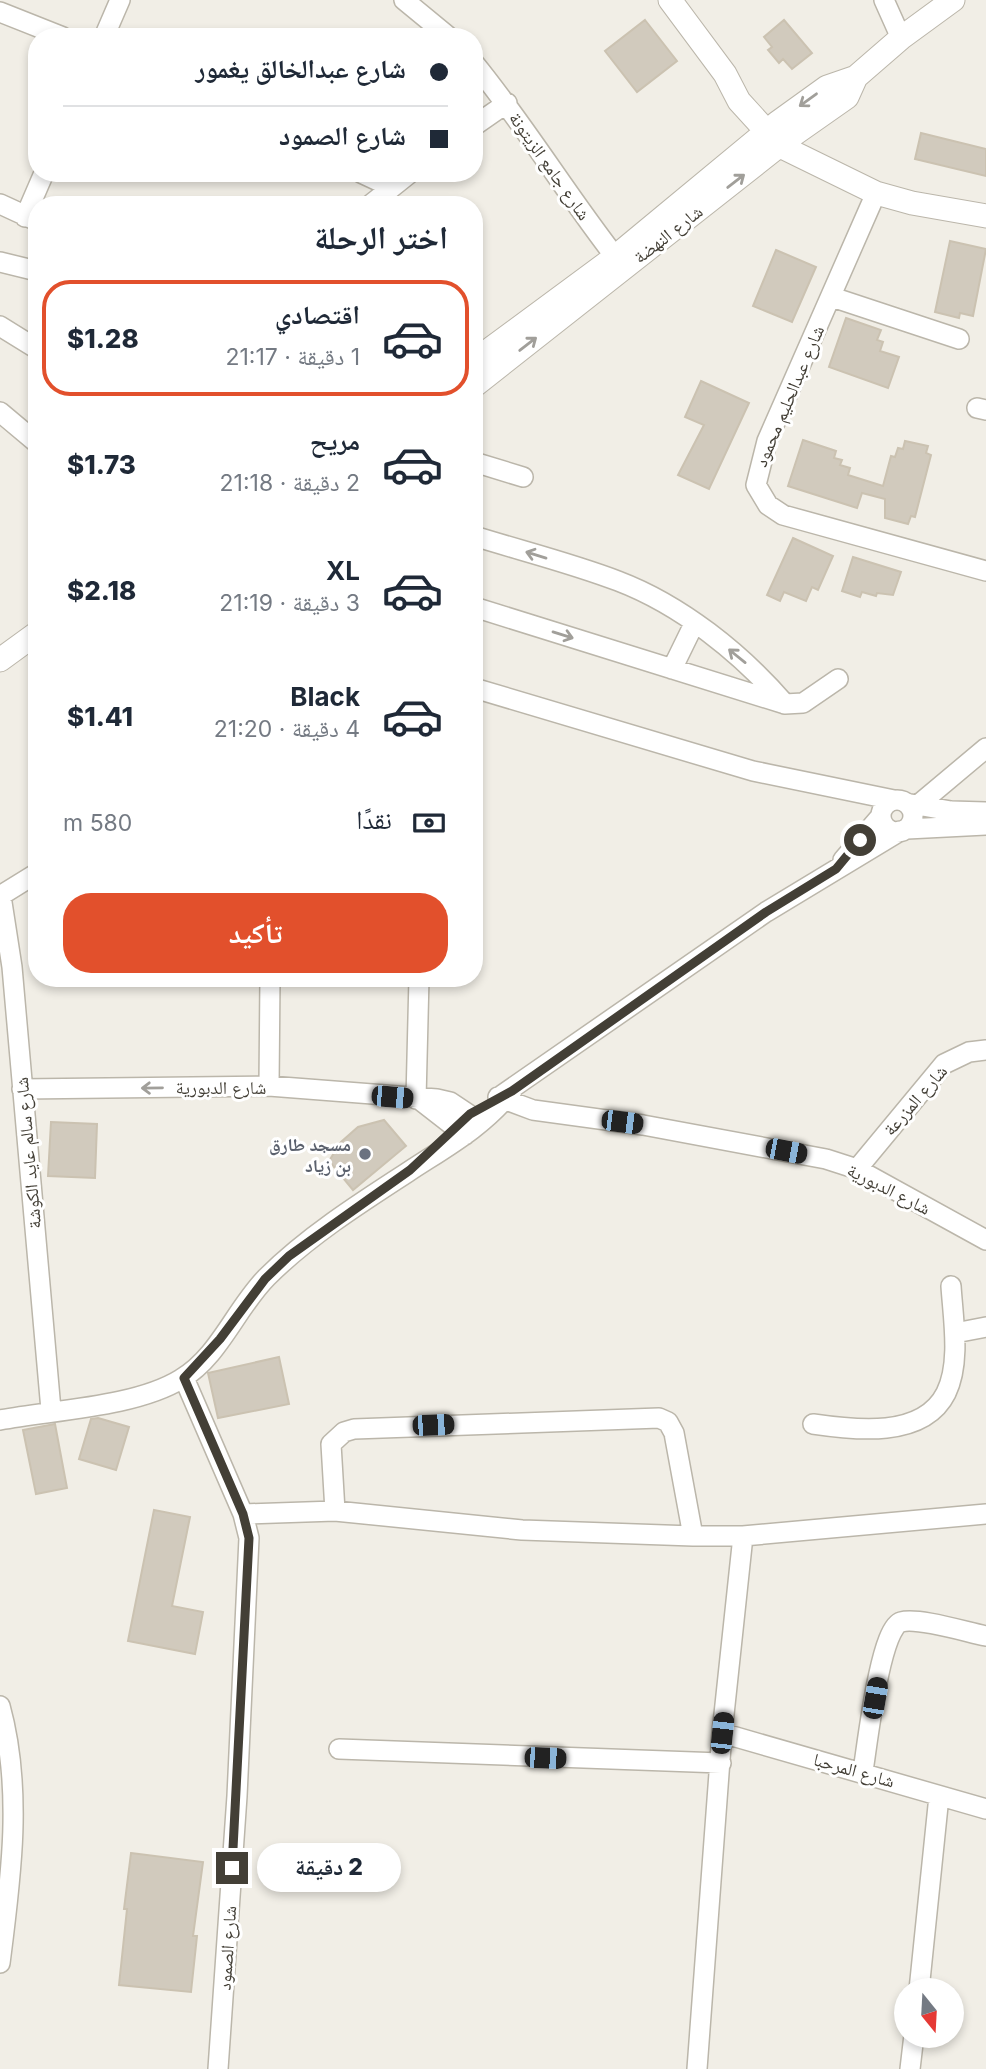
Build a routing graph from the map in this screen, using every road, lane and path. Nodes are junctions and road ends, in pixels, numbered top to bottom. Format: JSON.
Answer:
{"nodes":[{"id":1,"x":120,"y":0,"type":"edge"},
{"id":2,"x":404,"y":0,"type":"edge"},
{"id":3,"x":670,"y":0,"type":"edge"},
{"id":4,"x":884,"y":0,"type":"edge"},
{"id":5,"x":953,"y":0,"type":"edge"},
{"id":6,"x":0,"y":12,"type":"edge"},
{"id":7,"x":40,"y":28,"type":"edge"},
{"id":8,"x":108,"y":28,"type":"edge"},
{"id":9,"x":438,"y":28,"type":"edge"},
{"id":10,"x":901,"y":38,"type":"junction"},
{"id":11,"x":483,"y":75,"type":"edge"},
{"id":12,"x":507,"y":103,"type":"junction"},
{"id":13,"x":483,"y":120,"type":"edge"},
{"id":14,"x":783,"y":138,"type":"junction"},
{"id":15,"x":380,"y":182,"type":"edge"},
{"id":16,"x":398,"y":182,"type":"edge"},
{"id":17,"x":391,"y":187,"type":"junction"},
{"id":18,"x":876,"y":193,"type":"junction"},
{"id":19,"x":380,"y":196,"type":"edge"},
{"id":20,"x":0,"y":204,"type":"edge"},
{"id":21,"x":986,"y":216,"type":"edge"},
{"id":22,"x":28,"y":218,"type":"edge"},
{"id":23,"x":0,"y":262,"type":"edge"},
{"id":24,"x":620,"y":263,"type":"junction"},
{"id":25,"x":28,"y":269,"type":"edge"},
{"id":26,"x":832,"y":297,"type":"junction"},
{"id":27,"x":0,"y":326,"type":"edge"},
{"id":28,"x":959,"y":339,"type":"dead end"},
{"id":29,"x":28,"y":343,"type":"edge"},
{"id":30,"x":483,"y":355,"type":"edge"},
{"id":31,"x":483,"y":378,"type":"edge"},
{"id":32,"x":0,"y":412,"type":"edge"},
{"id":33,"x":28,"y":435,"type":"edge"},
{"id":34,"x":483,"y":465,"type":"edge"},
{"id":35,"x":523,"y":477,"type":"dead end"},
{"id":36,"x":483,"y":539,"type":"edge"},
{"id":37,"x":986,"y":570,"type":"edge"},
{"id":38,"x":483,"y":610,"type":"edge"},
{"id":39,"x":28,"y":622,"type":"edge"},
{"id":40,"x":694,"y":624,"type":"junction"},
{"id":41,"x":28,"y":640,"type":"edge"},
{"id":42,"x":0,"y":642,"type":"edge"},
{"id":43,"x":0,"y":660,"type":"edge"},
{"id":44,"x":672,"y":669,"type":"junction"},
{"id":45,"x":838,"y":679,"type":"dead end"},
{"id":46,"x":483,"y":691,"type":"edge"},
{"id":47,"x":785,"y":704,"type":"junction"},
{"id":48,"x":986,"y":748,"type":"edge"},
{"id":49,"x":897,"y":808,"type":"junction"},
{"id":50,"x":986,"y":813,"type":"edge"},
{"id":51,"x":986,"y":825,"type":"edge"},
{"id":52,"x":904,"y":830,"type":"junction"},
{"id":53,"x":836,"y":869,"type":"junction"},
{"id":54,"x":28,"y":879,"type":"edge"},
{"id":55,"x":1,"y":896,"type":"edge"},
{"id":56,"x":270,"y":987,"type":"edge"},
{"id":57,"x":419,"y":987,"type":"edge"},
{"id":58,"x":986,"y":1050,"type":"edge"},
{"id":59,"x":269,"y":1086,"type":"junction"},
{"id":60,"x":22,"y":1089,"type":"junction"},
{"id":61,"x":505,"y":1096,"type":"junction"},
{"id":62,"x":418,"y":1100,"type":"junction"},
{"id":63,"x":468,"y":1125,"type":"junction"},
{"id":64,"x":857,"y":1169,"type":"junction"},
{"id":65,"x":986,"y":1240,"type":"edge"},
{"id":66,"x":951,"y":1286,"type":"dead end"},
{"id":67,"x":986,"y":1327,"type":"edge"},
{"id":68,"x":955,"y":1333,"type":"junction"},
{"id":69,"x":184,"y":1378,"type":"junction"},
{"id":70,"x":51,"y":1410,"type":"junction"},
{"id":71,"x":0,"y":1420,"type":"edge"},
{"id":72,"x":813,"y":1424,"type":"dead end"},
{"id":73,"x":335,"y":1511,"type":"junction"},
{"id":74,"x":243,"y":1514,"type":"junction"},
{"id":75,"x":986,"y":1514,"type":"edge"},
{"id":76,"x":693,"y":1536,"type":"junction"},
{"id":77,"x":743,"y":1536,"type":"junction"},
{"id":78,"x":986,"y":1636,"type":"edge"},
{"id":79,"x":0,"y":1706,"type":"edge"},
{"id":80,"x":722,"y":1733,"type":"junction"},
{"id":81,"x":340,"y":1749,"type":"dead end"},
{"id":82,"x":721,"y":1762,"type":"junction"},
{"id":83,"x":863,"y":1771,"type":"junction"},
{"id":84,"x":939,"y":1796,"type":"junction"},
{"id":85,"x":986,"y":1809,"type":"edge"},
{"id":86,"x":1,"y":1951,"type":"edge"},
{"id":87,"x":920,"y":1978,"type":"edge"},
{"id":88,"x":913,"y":2048,"type":"edge"},
{"id":89,"x":218,"y":2069,"type":"edge"},
{"id":90,"x":697,"y":2069,"type":"edge"},
{"id":91,"x":911,"y":2069,"type":"edge"}],
"edges":[{"from":1,"to":8,"type":"street"},
{"from":2,"to":9,"type":"street"},
{"from":3,"to":14,"type":"street"},
{"from":4,"to":10,"type":"street"},
{"from":5,"to":10,"type":"street","name":"شارع النهضة"},
{"from":6,"to":7,"type":"street"},
{"from":10,"to":14,"type":"street","name":"شارع النهضة"},
{"from":11,"to":12,"type":"street","name":"شارع جامع الزيتونة"},
{"from":12,"to":13,"type":"street"},
{"from":12,"to":24,"type":"street","name":"شارع جامع الزيتونة"},
{"from":14,"to":18,"type":"street"},
{"from":14,"to":24,"type":"street","name":"شارع النهضة"},
{"from":15,"to":17,"type":"street"},
{"from":16,"to":17,"type":"street"},
{"from":17,"to":19,"type":"street"},
{"from":18,"to":21,"type":"street"},
{"from":18,"to":26,"type":"street","name":"شارع عبدالحليم محمود"},
{"from":20,"to":22,"type":"street"},
{"from":23,"to":25,"type":"street"},
{"from":24,"to":30,"type":"street","name":"شارع النهضة"},
{"from":31,"to":24,"type":"street","name":"شارع النهضة","one_way":true},
{"from":26,"to":28,"type":"street"},
{"from":26,"to":37,"type":"street","name":"شارع عبدالحليم محمود"},
{"from":27,"to":29,"type":"street"},
{"from":32,"to":33,"type":"street"},
{"from":34,"to":35,"type":"street"},
{"from":40,"to":36,"type":"street","one_way":true},
{"from":38,"to":44,"type":"street","one_way":true},
{"from":39,"to":42,"type":"street"},
{"from":40,"to":44,"type":"street"},
{"from":47,"to":40,"type":"street","one_way":true},
{"from":41,"to":43,"type":"street"},
{"from":44,"to":47,"type":"street"},
{"from":45,"to":47,"type":"street"},
{"from":46,"to":49,"type":"street"},
{"from":48,"to":49,"type":"street"},
{"from":49,"to":50,"type":"street"},
{"from":49,"to":52,"type":"street"},
{"from":49,"to":52,"type":"street"},
{"from":49,"to":53,"type":"street"},
{"from":51,"to":52,"type":"street"},
{"from":52,"to":53,"type":"street"},
{"from":53,"to":61,"type":"street"},
{"from":54,"to":55,"type":"street"},
{"from":55,"to":60,"type":"street","name":"شارع سالم عايد الكوشة"},
{"from":56,"to":59,"type":"street"},
{"from":57,"to":62,"type":"street"},
{"from":58,"to":64,"type":"street","name":"شارع المزرعة"},
{"from":59,"to":60,"type":"street","name":"شارع الدبورية","one_way":true},
{"from":59,"to":62,"type":"street","name":"شارع الدبورية"},
{"from":60,"to":70,"type":"street","name":"شارع سالم عايد الكوشة"},
{"from":61,"to":63,"type":"street"},
{"from":61,"to":64,"type":"street","name":"شارع الدبورية"},
{"from":62,"to":63,"type":"street","name":"شارع الدبورية"},
{"from":63,"to":69,"type":"street"},
{"from":64,"to":65,"type":"street","name":"شارع الدبورية"},
{"from":66,"to":68,"type":"street"},
{"from":67,"to":68,"type":"street"},
{"from":68,"to":72,"type":"street"},
{"from":69,"to":70,"type":"street"},
{"from":69,"to":74,"type":"street","name":"شارع الصمود"},
{"from":70,"to":71,"type":"street"},
{"from":73,"to":74,"type":"street"},
{"from":73,"to":76,"type":"street"},
{"from":73,"to":76,"type":"street"},
{"from":74,"to":89,"type":"street","name":"شارع الصمود"},
{"from":75,"to":77,"type":"street"},
{"from":76,"to":77,"type":"street"},
{"from":77,"to":80,"type":"street"},
{"from":78,"to":83,"type":"street"},
{"from":79,"to":86,"type":"street"},
{"from":80,"to":82,"type":"street"},
{"from":80,"to":83,"type":"street","name":"شارع المرحبا"},
{"from":81,"to":82,"type":"street"},
{"from":82,"to":90,"type":"street"},
{"from":83,"to":84,"type":"street","name":"شارع المرحبا"},
{"from":84,"to":85,"type":"street","name":"شارع المرحبا"},
{"from":84,"to":87,"type":"street"},
{"from":88,"to":91,"type":"street"}]}
